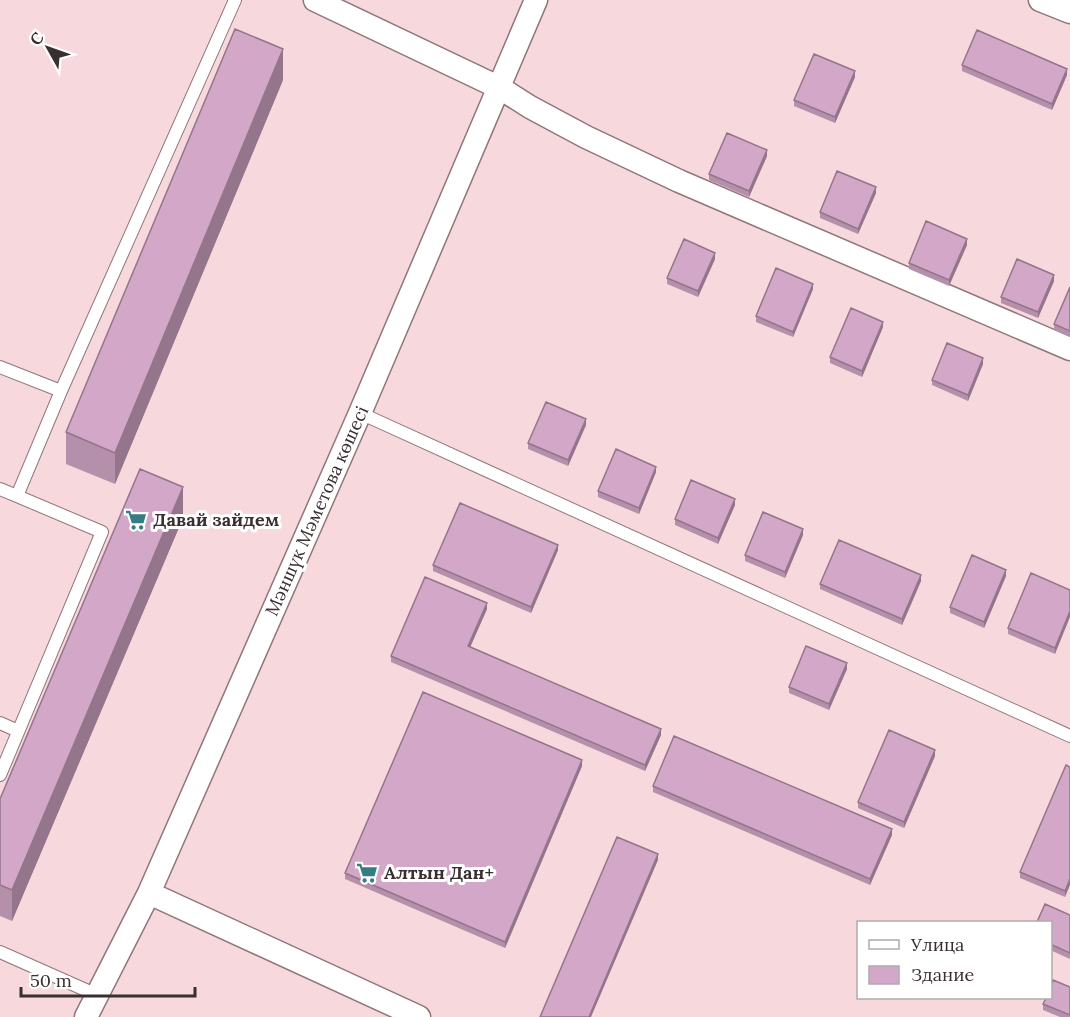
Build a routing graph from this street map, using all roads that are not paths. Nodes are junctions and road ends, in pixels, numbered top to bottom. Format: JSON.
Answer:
{"nodes":[{"id":1,"x":236,"y":0,"type":"edge"},
{"id":2,"x":315,"y":0,"type":"edge"},
{"id":3,"x":536,"y":0,"type":"edge"},
{"id":4,"x":1040,"y":0,"type":"edge"},
{"id":5,"x":1070,"y":12,"type":"edge"},
{"id":6,"x":500,"y":88,"type":"junction"},
{"id":7,"x":1070,"y":349,"type":"edge"},
{"id":8,"x":0,"y":367,"type":"edge"},
{"id":9,"x":61,"y":391,"type":"junction"},
{"id":10,"x":360,"y":413,"type":"junction"},
{"id":11,"x":0,"y":489,"type":"edge"},
{"id":12,"x":17,"y":496,"type":"junction"},
{"id":13,"x":0,"y":723,"type":"edge"},
{"id":14,"x":18,"y":731,"type":"junction"},
{"id":15,"x":1070,"y":736,"type":"edge"},
{"id":16,"x":0,"y":775,"type":"edge"},
{"id":17,"x":149,"y":893,"type":"junction"},
{"id":18,"x":0,"y":952,"type":"edge"},
{"id":19,"x":97,"y":995,"type":"junction"},
{"id":20,"x":86,"y":1017,"type":"edge"},
{"id":21,"x":418,"y":1017,"type":"edge"}],
"edges":[{"from":1,"to":9,"type":"lane"},
{"from":2,"to":6,"type":"street"},
{"from":3,"to":6,"type":"street","name":"Мәншүк Мәметова көшесі"},
{"from":4,"to":5,"type":"street"},
{"from":6,"to":7,"type":"street"},
{"from":6,"to":10,"type":"street","name":"Мәншүк Мәметова көшесі"},
{"from":8,"to":9,"type":"lane"},
{"from":9,"to":12,"type":"lane"},
{"from":10,"to":15,"type":"lane"},
{"from":10,"to":17,"type":"street","name":"Мәншүк Мәметова көшесі"},
{"from":11,"to":12,"type":"lane"},
{"from":12,"to":14,"type":"lane"},
{"from":13,"to":14,"type":"lane"},
{"from":14,"to":16,"type":"lane"},
{"from":17,"to":19,"type":"street","name":"Мәншүк Мәметова көшесі"},
{"from":17,"to":21,"type":"street"},
{"from":18,"to":19,"type":"lane"},
{"from":19,"to":20,"type":"street","name":"Мәншүк Мәметова көшесі"}]}
